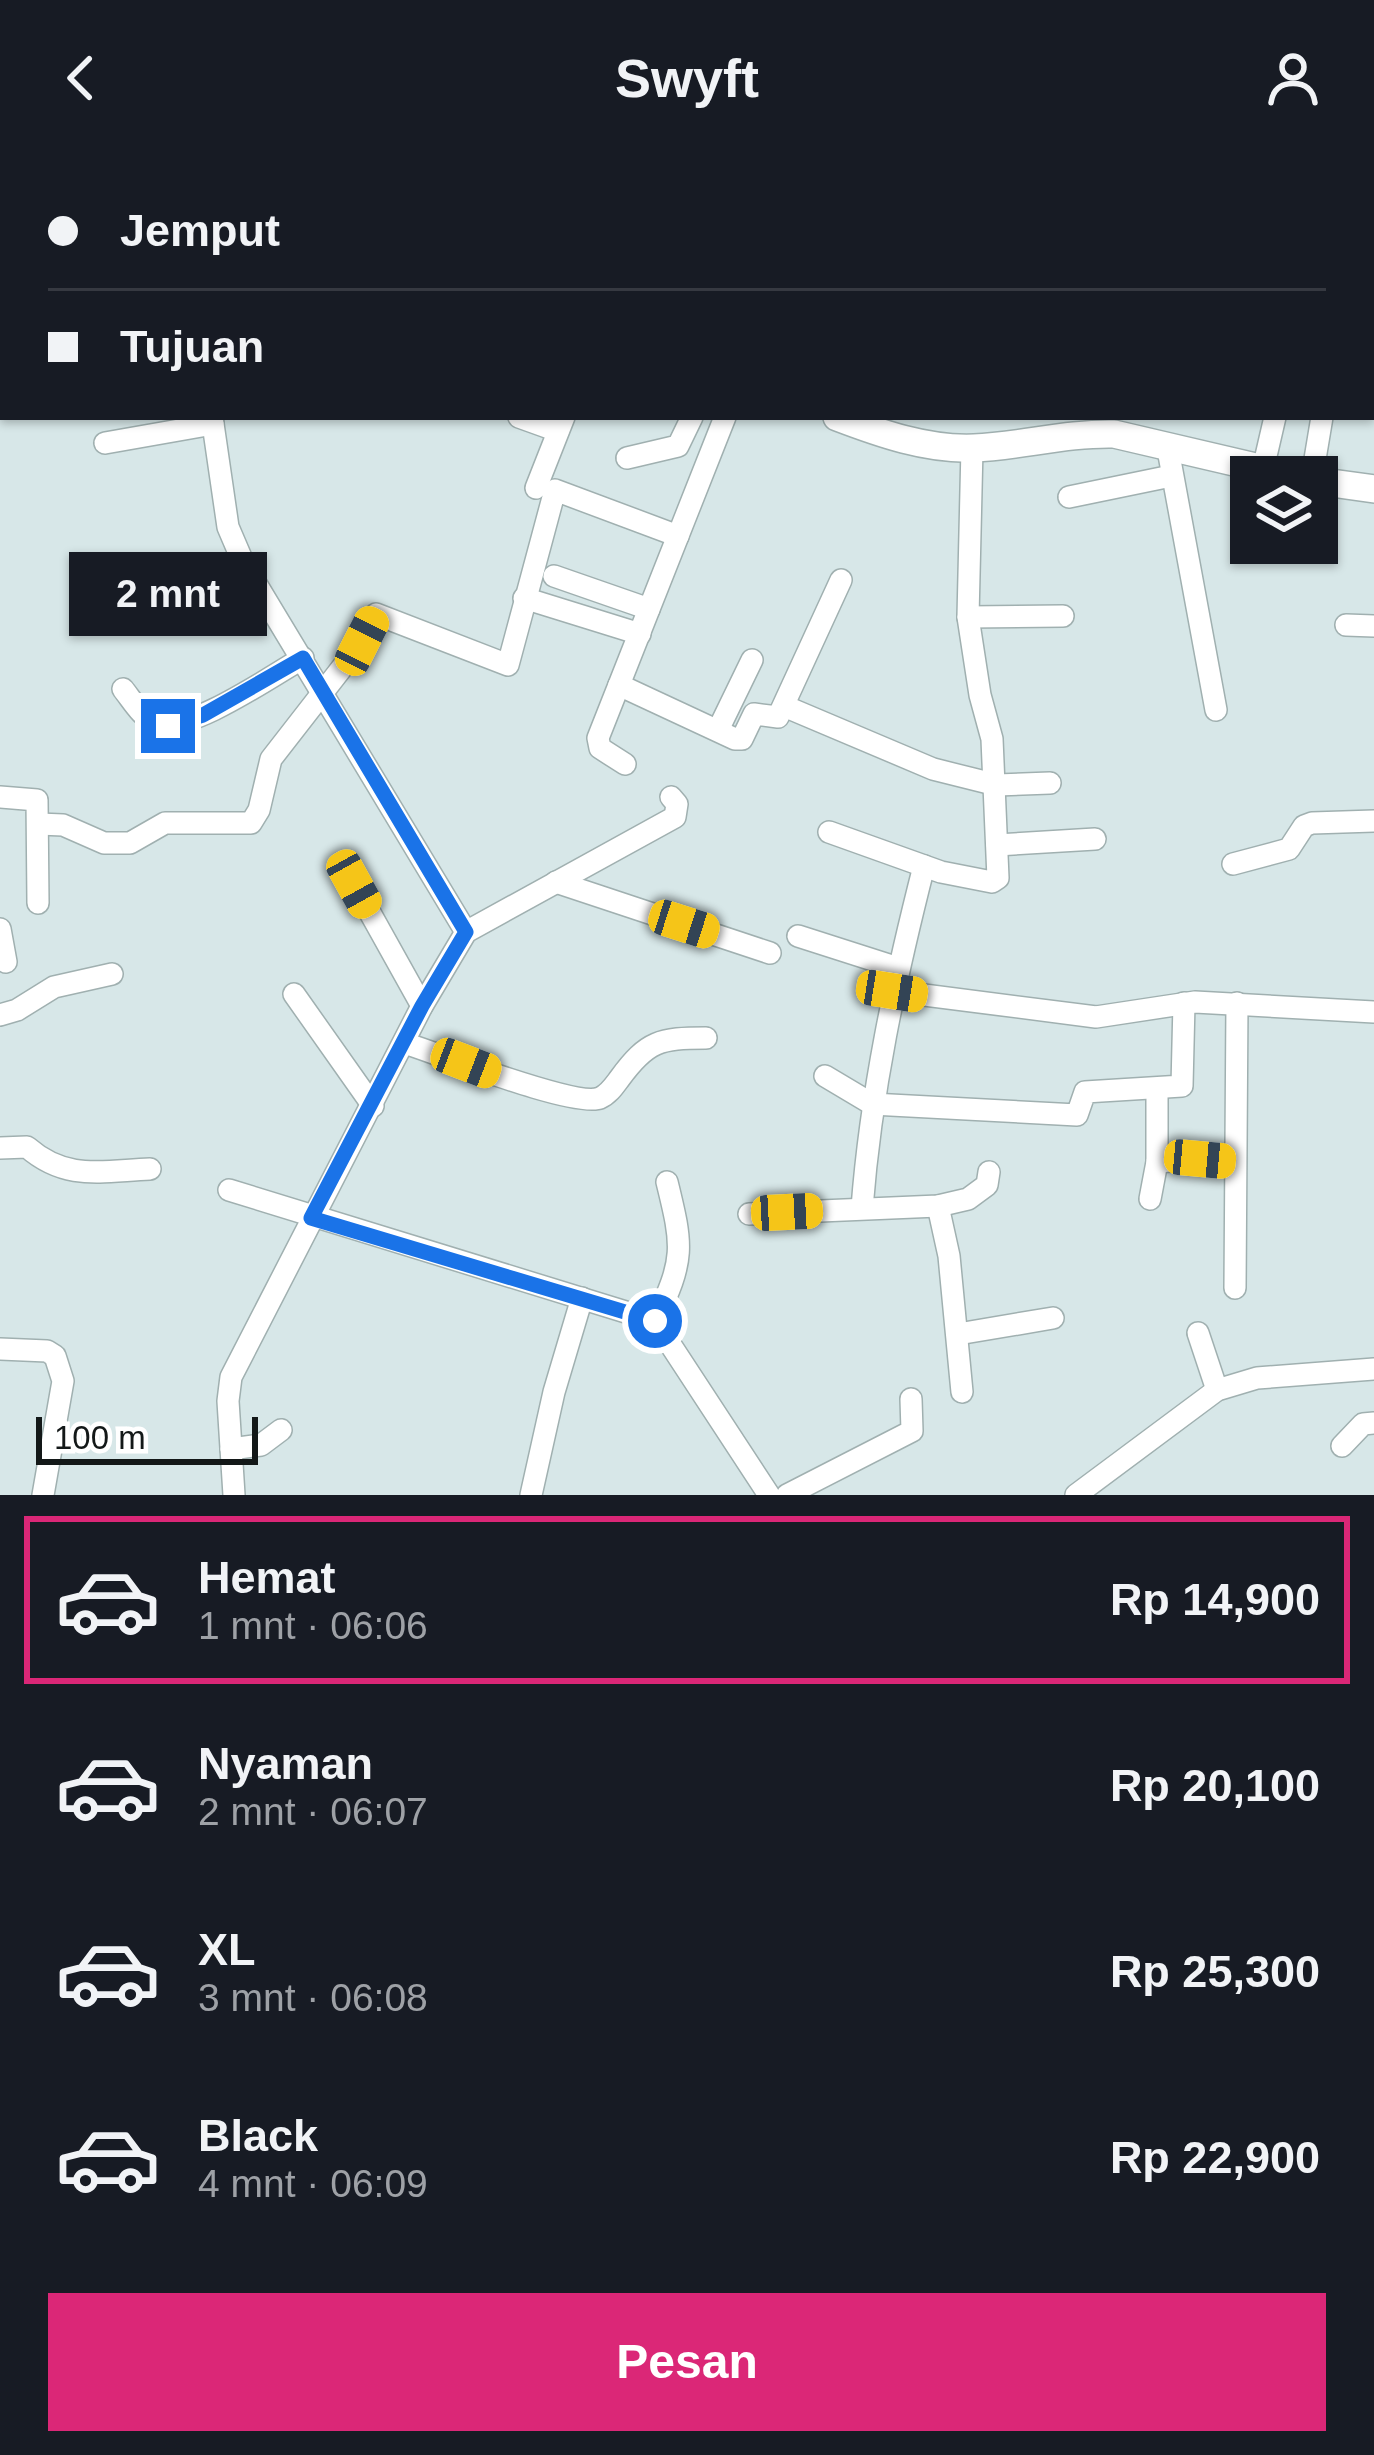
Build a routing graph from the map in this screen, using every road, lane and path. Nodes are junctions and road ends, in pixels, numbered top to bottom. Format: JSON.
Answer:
{"nodes":[{"id":1,"x":0,"y":275,"type":"edge"},
{"id":2,"x":0,"y":292,"type":"edge"},
{"id":3,"x":691,"y":420,"type":"edge"},
{"id":4,"x":724,"y":420,"type":"edge"},
{"id":5,"x":847,"y":420,"type":"edge"},
{"id":6,"x":1274,"y":420,"type":"edge"},
{"id":7,"x":1322,"y":420,"type":"edge"},
{"id":8,"x":212,"y":421,"type":"edge"},
{"id":9,"x":561,"y":424,"type":"edge"},
{"id":10,"x":1088,"y":425,"type":"edge"},
{"id":11,"x":105,"y":442,"type":"dead end"},
{"id":12,"x":1167,"y":444,"type":"junction"},
{"id":13,"x":972,"y":448,"type":"junction"},
{"id":14,"x":1266,"y":456,"type":"edge"},
{"id":15,"x":1317,"y":456,"type":"edge"},
{"id":16,"x":627,"y":458,"type":"dead end"},
{"id":17,"x":1230,"y":461,"type":"edge"},
{"id":18,"x":1172,"y":476,"type":"junction"},
{"id":19,"x":1338,"y":483,"type":"edge"},
{"id":20,"x":536,"y":488,"type":"dead end"},
{"id":21,"x":1374,"y":489,"type":"edge"},
{"id":22,"x":1069,"y":497,"type":"dead end"},
{"id":23,"x":678,"y":536,"type":"junction"},
{"id":24,"x":554,"y":576,"type":"dead end"},
{"id":25,"x":841,"y":580,"type":"dead end"},
{"id":26,"x":524,"y":598,"type":"junction"},
{"id":27,"x":649,"y":609,"type":"junction"},
{"id":28,"x":1063,"y":616,"type":"dead end"},
{"id":29,"x":968,"y":617,"type":"junction"},
{"id":30,"x":1346,"y":626,"type":"dead end"},
{"id":31,"x":1374,"y":626,"type":"edge"},
{"id":32,"x":640,"y":634,"type":"junction"},
{"id":33,"x":303,"y":658,"type":"junction"},
{"id":34,"x":752,"y":660,"type":"dead end"},
{"id":35,"x":619,"y":685,"type":"junction"},
{"id":36,"x":123,"y":688,"type":"dead end"},
{"id":37,"x":325,"y":692,"type":"junction"},
{"id":38,"x":784,"y":706,"type":"junction"},
{"id":39,"x":1216,"y":710,"type":"dead end"},
{"id":40,"x":718,"y":730,"type":"junction"},
{"id":41,"x":625,"y":764,"type":"dead end"},
{"id":42,"x":1050,"y":783,"type":"dead end"},
{"id":43,"x":997,"y":785,"type":"junction"},
{"id":44,"x":0,"y":797,"type":"edge"},
{"id":45,"x":671,"y":797,"type":"dead end"},
{"id":46,"x":1374,"y":821,"type":"edge"},
{"id":47,"x":39,"y":824,"type":"junction"},
{"id":48,"x":829,"y":832,"type":"dead end"},
{"id":49,"x":1094,"y":839,"type":"dead end"},
{"id":50,"x":998,"y":845,"type":"junction"},
{"id":51,"x":1233,"y":864,"type":"dead end"},
{"id":52,"x":924,"y":866,"type":"junction"},
{"id":53,"x":556,"y":882,"type":"junction"},
{"id":54,"x":354,"y":884,"type":"dead end"},
{"id":55,"x":38,"y":903,"type":"dead end"},
{"id":56,"x":466,"y":932,"type":"junction"},
{"id":57,"x":798,"y":935,"type":"dead end"},
{"id":58,"x":770,"y":952,"type":"dead end"},
{"id":59,"x":898,"y":968,"type":"junction"},
{"id":60,"x":112,"y":974,"type":"dead end"},
{"id":61,"x":892,"y":991,"type":"junction"},
{"id":62,"x":294,"y":994,"type":"dead end"},
{"id":63,"x":1184,"y":1003,"type":"junction"},
{"id":64,"x":1237,"y":1003,"type":"junction"},
{"id":65,"x":422,"y":1006,"type":"junction"},
{"id":66,"x":1374,"y":1012,"type":"edge"},
{"id":67,"x":0,"y":1015,"type":"edge"},
{"id":68,"x":706,"y":1038,"type":"dead end"},
{"id":69,"x":404,"y":1042,"type":"junction"},
{"id":70,"x":825,"y":1076,"type":"dead end"},
{"id":71,"x":1157,"y":1089,"type":"junction"},
{"id":72,"x":872,"y":1104,"type":"junction"},
{"id":73,"x":373,"y":1106,"type":"junction"},
{"id":74,"x":0,"y":1148,"type":"edge"},
{"id":75,"x":1157,"y":1162,"type":"junction"},
{"id":76,"x":1235,"y":1162,"type":"junction"},
{"id":77,"x":149,"y":1169,"type":"dead end"},
{"id":78,"x":989,"y":1172,"type":"dead end"},
{"id":79,"x":667,"y":1182,"type":"dead end"},
{"id":80,"x":229,"y":1190,"type":"dead end"},
{"id":81,"x":1150,"y":1199,"type":"dead end"},
{"id":82,"x":938,"y":1206,"type":"junction"},
{"id":83,"x":862,"y":1208,"type":"junction"},
{"id":84,"x":749,"y":1214,"type":"dead end"},
{"id":85,"x":311,"y":1218,"type":"junction"},
{"id":86,"x":1235,"y":1288,"type":"dead end"},
{"id":87,"x":582,"y":1298,"type":"junction"},
{"id":88,"x":1053,"y":1318,"type":"dead end"},
{"id":89,"x":655,"y":1321,"type":"junction"},
{"id":90,"x":1198,"y":1333,"type":"dead end"},
{"id":91,"x":958,"y":1334,"type":"junction"},
{"id":92,"x":0,"y":1349,"type":"edge"},
{"id":93,"x":1374,"y":1369,"type":"edge"},
{"id":94,"x":1217,"y":1390,"type":"junction"},
{"id":95,"x":962,"y":1392,"type":"dead end"},
{"id":96,"x":911,"y":1399,"type":"dead end"},
{"id":97,"x":1374,"y":1423,"type":"edge"},
{"id":98,"x":281,"y":1430,"type":"dead end"},
{"id":99,"x":1342,"y":1446,"type":"dead end"},
{"id":100,"x":231,"y":1449,"type":"junction"},
{"id":101,"x":44,"y":1495,"type":"edge"},
{"id":102,"x":234,"y":1495,"type":"edge"},
{"id":103,"x":531,"y":1495,"type":"edge"},
{"id":104,"x":769,"y":1495,"type":"edge"},
{"id":105,"x":787,"y":1495,"type":"edge"},
{"id":106,"x":1076,"y":1495,"type":"edge"}],
"edges":[{"from":1,"to":2,"type":"street"},
{"from":3,"to":16,"type":"street"},
{"from":4,"to":23,"type":"street"},
{"from":5,"to":13,"type":"main road"},
{"from":6,"to":14,"type":"street"},
{"from":7,"to":15,"type":"street"},
{"from":8,"to":11,"type":"street"},
{"from":8,"to":33,"type":"street"},
{"from":9,"to":20,"type":"street"},
{"from":10,"to":12,"type":"main road"},
{"from":10,"to":13,"type":"main road"},
{"from":12,"to":17,"type":"main road"},
{"from":12,"to":18,"type":"street"},
{"from":13,"to":29,"type":"street"},
{"from":18,"to":22,"type":"street"},
{"from":18,"to":39,"type":"street"},
{"from":19,"to":21,"type":"main road"},
{"from":23,"to":26,"type":"street"},
{"from":23,"to":27,"type":"street"},
{"from":24,"to":27,"type":"street"},
{"from":25,"to":38,"type":"street"},
{"from":26,"to":32,"type":"street"},
{"from":26,"to":37,"type":"street"},
{"from":27,"to":32,"type":"street"},
{"from":28,"to":29,"type":"street"},
{"from":29,"to":43,"type":"street"},
{"from":30,"to":31,"type":"street"},
{"from":32,"to":35,"type":"street"},
{"from":33,"to":36,"type":"street"},
{"from":33,"to":37,"type":"street"},
{"from":34,"to":40,"type":"street"},
{"from":35,"to":40,"type":"street"},
{"from":35,"to":41,"type":"street"},
{"from":37,"to":47,"type":"street"},
{"from":37,"to":56,"type":"street"},
{"from":38,"to":40,"type":"street"},
{"from":38,"to":43,"type":"street"},
{"from":42,"to":43,"type":"street"},
{"from":43,"to":50,"type":"street"},
{"from":44,"to":47,"type":"street"},
{"from":45,"to":53,"type":"street"},
{"from":46,"to":51,"type":"street"},
{"from":47,"to":55,"type":"street"},
{"from":48,"to":52,"type":"street"},
{"from":49,"to":50,"type":"street"},
{"from":50,"to":52,"type":"street"},
{"from":52,"to":59,"type":"street"},
{"from":53,"to":56,"type":"street"},
{"from":53,"to":58,"type":"street"},
{"from":54,"to":65,"type":"street"},
{"from":56,"to":65,"type":"street"},
{"from":57,"to":59,"type":"street"},
{"from":59,"to":61,"type":"street"},
{"from":60,"to":67,"type":"street"},
{"from":61,"to":63,"type":"street"},
{"from":61,"to":72,"type":"street"},
{"from":62,"to":73,"type":"street"},
{"from":63,"to":64,"type":"street"},
{"from":63,"to":71,"type":"street"},
{"from":64,"to":66,"type":"street"},
{"from":64,"to":76,"type":"street"},
{"from":65,"to":69,"type":"street"},
{"from":68,"to":69,"type":"street"},
{"from":69,"to":73,"type":"street"},
{"from":70,"to":72,"type":"street"},
{"from":71,"to":72,"type":"street"},
{"from":71,"to":75,"type":"street"},
{"from":72,"to":83,"type":"street"},
{"from":73,"to":85,"type":"street"},
{"from":74,"to":77,"type":"street"},
{"from":75,"to":76,"type":"street"},
{"from":75,"to":81,"type":"street"},
{"from":76,"to":86,"type":"street"},
{"from":78,"to":82,"type":"street"},
{"from":79,"to":89,"type":"street"},
{"from":80,"to":85,"type":"street"},
{"from":82,"to":83,"type":"street"},
{"from":82,"to":91,"type":"street"},
{"from":83,"to":84,"type":"street"},
{"from":85,"to":87,"type":"street"},
{"from":85,"to":100,"type":"street"},
{"from":87,"to":89,"type":"street"},
{"from":87,"to":103,"type":"street"},
{"from":88,"to":91,"type":"street"},
{"from":89,"to":104,"type":"street"},
{"from":90,"to":94,"type":"street"},
{"from":91,"to":95,"type":"street"},
{"from":92,"to":101,"type":"street"},
{"from":93,"to":94,"type":"street"},
{"from":94,"to":106,"type":"street"},
{"from":96,"to":105,"type":"street"},
{"from":97,"to":99,"type":"street"},
{"from":98,"to":100,"type":"street"},
{"from":100,"to":102,"type":"street"}]}
